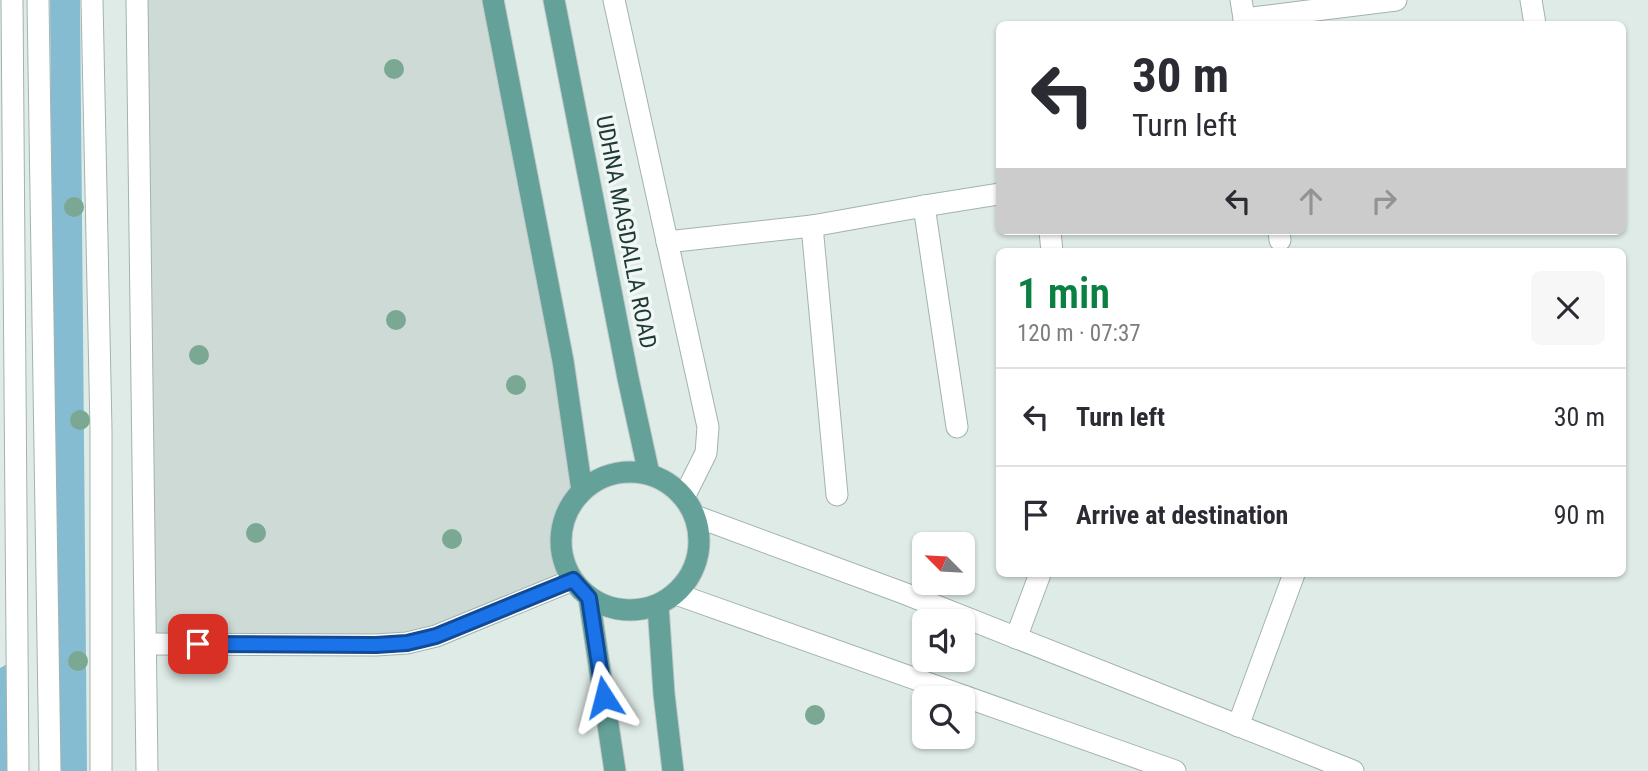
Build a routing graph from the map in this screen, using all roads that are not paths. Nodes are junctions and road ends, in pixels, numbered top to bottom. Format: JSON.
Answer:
{"nodes":[{"id":1,"x":12,"y":0,"type":"edge"},
{"id":2,"x":37,"y":0,"type":"edge"},
{"id":3,"x":92,"y":0,"type":"edge"},
{"id":4,"x":137,"y":0,"type":"edge"},
{"id":5,"x":493,"y":0,"type":"edge"},
{"id":6,"x":554,"y":0,"type":"edge"},
{"id":7,"x":614,"y":0,"type":"edge"},
{"id":8,"x":1396,"y":0,"type":"edge"},
{"id":9,"x":1531,"y":0,"type":"edge"},
{"id":10,"x":1243,"y":15,"type":"edge"},
{"id":11,"x":1534,"y":21,"type":"edge"},
{"id":12,"x":996,"y":194,"type":"edge"},
{"id":13,"x":924,"y":206,"type":"junction"},
{"id":14,"x":812,"y":226,"type":"junction"},
{"id":15,"x":667,"y":242,"type":"junction"},
{"id":16,"x":957,"y":427,"type":"dead end"},
{"id":17,"x":649,"y":474,"type":"junction"},
{"id":18,"x":582,"y":491,"type":"junction"},
{"id":19,"x":837,"y":495,"type":"dead end"},
{"id":20,"x":690,"y":506,"type":"junction"},
{"id":21,"x":1039,"y":577,"type":"edge"},
{"id":22,"x":1293,"y":577,"type":"edge"},
{"id":23,"x":573,"y":580,"type":"junction"},
{"id":24,"x":589,"y":598,"type":"junction"},
{"id":25,"x":667,"y":600,"type":"junction"},
{"id":26,"x":1016,"y":638,"type":"junction"},
{"id":27,"x":147,"y":644,"type":"junction"},
{"id":28,"x":1238,"y":726,"type":"junction"},
{"id":29,"x":18,"y":771,"type":"edge"},
{"id":30,"x":50,"y":771,"type":"edge"},
{"id":31,"x":101,"y":771,"type":"edge"},
{"id":32,"x":147,"y":771,"type":"edge"},
{"id":33,"x":615,"y":771,"type":"edge"},
{"id":34,"x":673,"y":771,"type":"edge"},
{"id":35,"x":1175,"y":771,"type":"edge"},
{"id":36,"x":1353,"y":771,"type":"edge"}],
"edges":[{"from":1,"to":29,"type":"street"},
{"from":2,"to":30,"type":"street"},
{"from":3,"to":31,"type":"street"},
{"from":4,"to":27,"type":"street"},
{"from":5,"to":18,"type":"main road"},
{"from":6,"to":17,"type":"main road","name":"UDHNA MAGDALLA ROAD"},
{"from":7,"to":15,"type":"street"},
{"from":8,"to":10,"type":"street"},
{"from":9,"to":11,"type":"street"},
{"from":12,"to":13,"type":"street"},
{"from":13,"to":14,"type":"street"},
{"from":13,"to":16,"type":"street"},
{"from":14,"to":15,"type":"street"},
{"from":14,"to":19,"type":"street"},
{"from":15,"to":20,"type":"street"},
{"from":17,"to":18,"type":"main road"},
{"from":17,"to":20,"type":"main road"},
{"from":18,"to":23,"type":"main road"},
{"from":20,"to":25,"type":"main road"},
{"from":20,"to":26,"type":"street"},
{"from":21,"to":26,"type":"street"},
{"from":22,"to":28,"type":"street"},
{"from":23,"to":24,"type":"main road"},
{"from":23,"to":27,"type":"street"},
{"from":24,"to":25,"type":"main road"},
{"from":24,"to":33,"type":"main road"},
{"from":25,"to":34,"type":"main road"},
{"from":25,"to":35,"type":"street"},
{"from":26,"to":28,"type":"street"},
{"from":27,"to":32,"type":"street"},
{"from":28,"to":36,"type":"street"}]}
